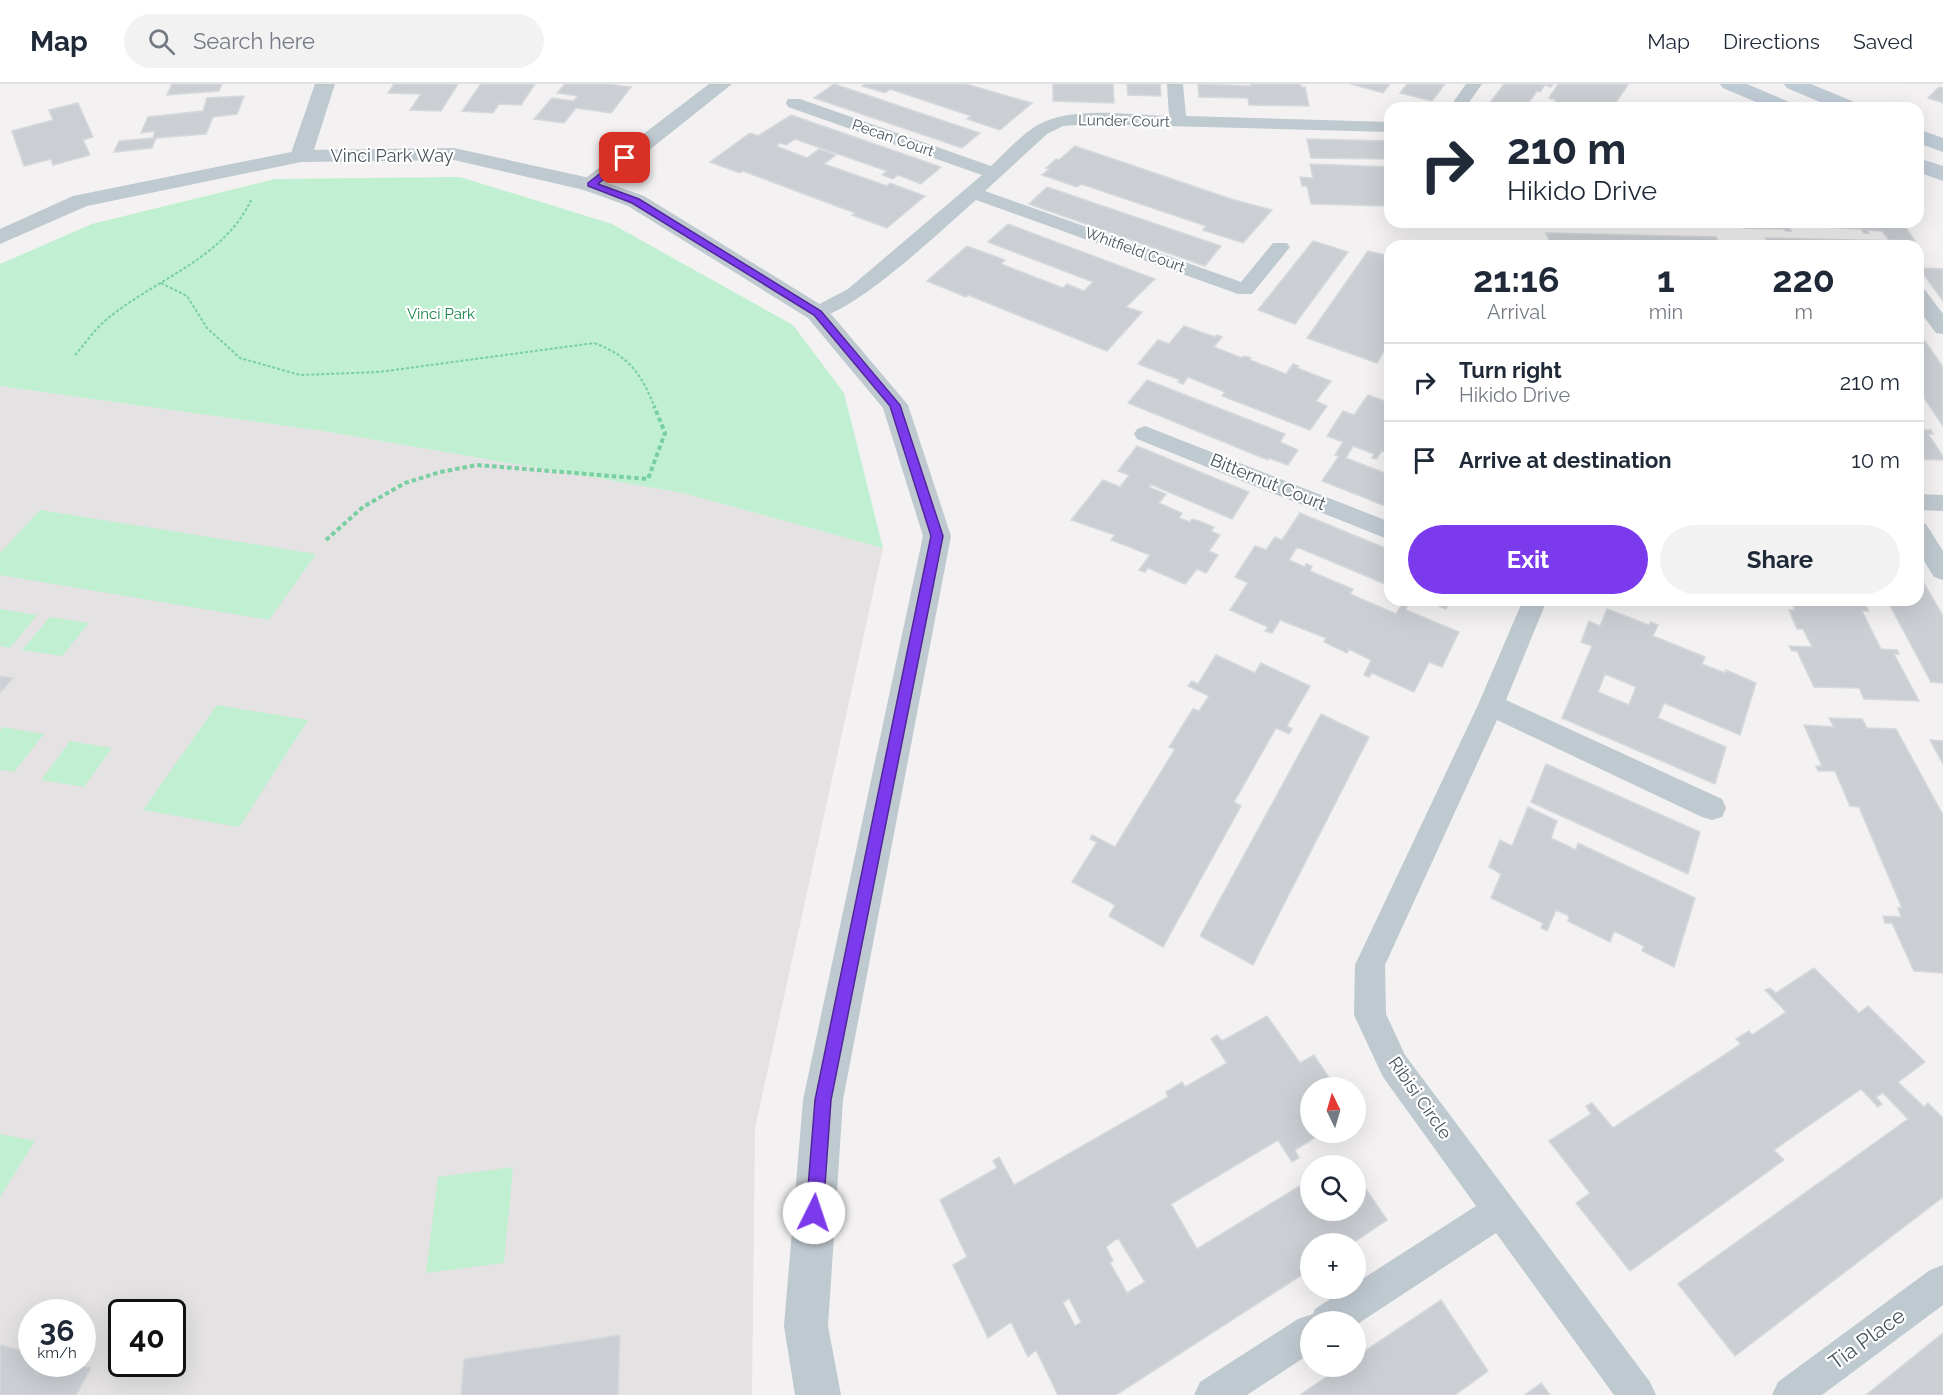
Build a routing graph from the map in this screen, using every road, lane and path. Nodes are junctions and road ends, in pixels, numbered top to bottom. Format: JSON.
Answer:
{"nodes":[{"id":1,"x":325,"y":84,"type":"edge"},
{"id":2,"x":722,"y":84,"type":"edge"},
{"id":3,"x":1175,"y":84,"type":"edge"},
{"id":4,"x":1474,"y":84,"type":"edge"},
{"id":5,"x":1730,"y":84,"type":"edge"},
{"id":6,"x":1794,"y":84,"type":"edge"},
{"id":7,"x":1461,"y":102,"type":"edge"},
{"id":8,"x":1772,"y":102,"type":"edge"},
{"id":9,"x":1838,"y":102,"type":"edge"},
{"id":10,"x":794,"y":103,"type":"dead end"},
{"id":11,"x":1178,"y":123,"type":"junction"},
{"id":12,"x":1384,"y":127,"type":"edge"},
{"id":13,"x":1924,"y":138,"type":"edge"},
{"id":14,"x":1943,"y":146,"type":"edge"},
{"id":15,"x":301,"y":156,"type":"junction"},
{"id":16,"x":1924,"y":166,"type":"edge"},
{"id":17,"x":993,"y":173,"type":"junction"},
{"id":18,"x":1943,"y":174,"type":"edge"},
{"id":19,"x":591,"y":184,"type":"junction"},
{"id":20,"x":252,"y":193,"type":"dead end"},
{"id":21,"x":973,"y":193,"type":"junction"},
{"id":22,"x":0,"y":237,"type":"edge"},
{"id":23,"x":1280,"y":247,"type":"dead end"},
{"id":24,"x":161,"y":283,"type":"junction"},
{"id":25,"x":1924,"y":302,"type":"edge"},
{"id":26,"x":817,"y":313,"type":"junction"},
{"id":27,"x":1943,"y":328,"type":"edge"},
{"id":28,"x":75,"y":355,"type":"dead end"},
{"id":29,"x":1145,"y":434,"type":"dead end"},
{"id":30,"x":1924,"y":502,"type":"edge"},
{"id":31,"x":1943,"y":503,"type":"edge"},
{"id":32,"x":1384,"y":529,"type":"edge"},
{"id":33,"x":326,"y":540,"type":"dead end"},
{"id":34,"x":1924,"y":540,"type":"edge"},
{"id":35,"x":1943,"y":571,"type":"edge"},
{"id":36,"x":1532,"y":606,"type":"edge"},
{"id":37,"x":1491,"y":705,"type":"junction"},
{"id":38,"x":1712,"y":808,"type":"dead end"},
{"id":39,"x":1501,"y":1210,"type":"junction"},
{"id":40,"x":1943,"y":1283,"type":"edge"},
{"id":41,"x":1345,"y":1311,"type":"edge"},
{"id":42,"x":1300,"y":1339,"type":"edge"},
{"id":43,"x":818,"y":1395,"type":"edge"},
{"id":44,"x":1213,"y":1395,"type":"edge"},
{"id":45,"x":1637,"y":1395,"type":"edge"},
{"id":46,"x":1791,"y":1395,"type":"edge"}],
"edges":[{"from":1,"to":15,"type":"street"},
{"from":2,"to":19,"type":"street"},
{"from":3,"to":11,"type":"lane"},
{"from":4,"to":7,"type":"lane"},
{"from":5,"to":8,"type":"main road"},
{"from":6,"to":9,"type":"main road"},
{"from":10,"to":17,"type":"lane","name":"Pecan Court"},
{"from":11,"to":12,"type":"lane","name":"Lunder Court"},
{"from":11,"to":17,"type":"lane","name":"Lunder Court"},
{"from":13,"to":14,"type":"main road"},
{"from":15,"to":19,"type":"street","name":"Vinci Park Way"},
{"from":15,"to":22,"type":"street","name":"Vinci Park Way"},
{"from":16,"to":18,"type":"main road"},
{"from":17,"to":21,"type":"lane","name":"Lunder Court"},
{"from":19,"to":26,"type":"street","name":"Vinci Park Way"},
{"from":20,"to":24,"type":"path"},
{"from":21,"to":23,"type":"lane","name":"Whitfield Court"},
{"from":21,"to":26,"type":"lane","name":"Lunder Court"},
{"from":24,"to":28,"type":"path"},
{"from":24,"to":33,"type":"path"},
{"from":25,"to":27,"type":"lane"},
{"from":26,"to":43,"type":"street","name":"Vinci Park Way"},
{"from":29,"to":32,"type":"lane","name":"Bitternut Court"},
{"from":30,"to":31,"type":"lane"},
{"from":34,"to":35,"type":"lane"},
{"from":36,"to":37,"type":"lane","name":"Ribisi Circle"},
{"from":37,"to":38,"type":"lane"},
{"from":37,"to":39,"type":"lane","name":"Ribisi Circle"},
{"from":39,"to":41,"type":"lane"},
{"from":39,"to":45,"type":"lane","name":"Ribisi Circle"},
{"from":40,"to":46,"type":"lane","name":"Tia Place"},
{"from":42,"to":44,"type":"lane"}]}
